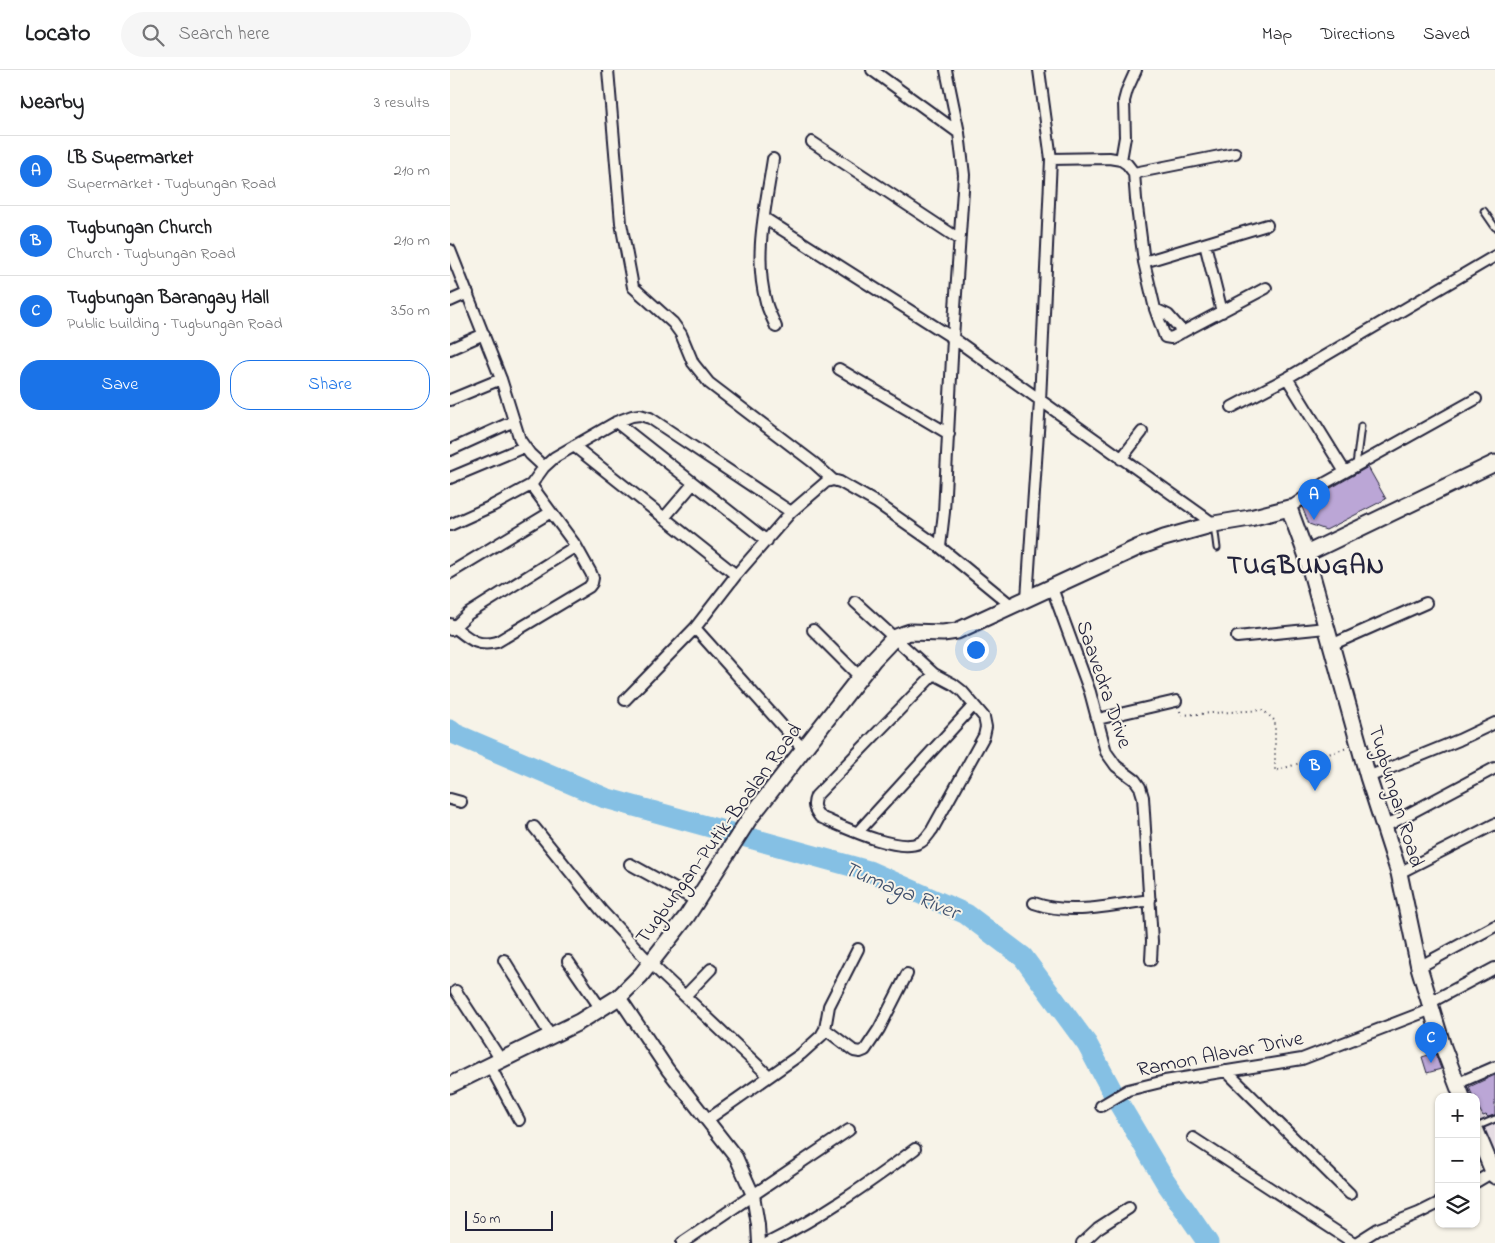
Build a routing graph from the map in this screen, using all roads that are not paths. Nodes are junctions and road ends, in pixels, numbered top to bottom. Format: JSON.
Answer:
{"nodes":[{"id":1,"x":608,"y":70,"type":"edge"},
{"id":2,"x":872,"y":70,"type":"edge"},
{"id":3,"x":946,"y":70,"type":"edge"},
{"id":4,"x":1039,"y":70,"type":"edge"},
{"id":5,"x":1136,"y":70,"type":"edge"},
{"id":6,"x":959,"y":133,"type":"junction"},
{"id":7,"x":812,"y":142,"type":"dead end"},
{"id":8,"x":1235,"y":152,"type":"dead end"},
{"id":9,"x":1052,"y":158,"type":"junction"},
{"id":10,"x":774,"y":159,"type":"dead end"},
{"id":11,"x":1121,"y":160,"type":"junction"},
{"id":12,"x":1134,"y":173,"type":"junction"},
{"id":13,"x":1484,"y":212,"type":"dead end"},
{"id":14,"x":764,"y":218,"type":"junction"},
{"id":15,"x":1267,"y":226,"type":"dead end"},
{"id":16,"x":1495,"y":227,"type":"edge"},
{"id":17,"x":959,"y":239,"type":"junction"},
{"id":18,"x":1205,"y":244,"type":"junction"},
{"id":19,"x":450,"y":251,"type":"edge"},
{"id":20,"x":1495,"y":256,"type":"edge"},
{"id":21,"x":1144,"y":262,"type":"junction"},
{"id":22,"x":1266,"y":288,"type":"dead end"},
{"id":23,"x":468,"y":293,"type":"junction"},
{"id":24,"x":450,"y":300,"type":"edge"},
{"id":25,"x":1155,"y":309,"type":"junction"},
{"id":26,"x":1222,"y":312,"type":"junction"},
{"id":27,"x":776,"y":328,"type":"dead end"},
{"id":28,"x":1183,"y":332,"type":"junction"},
{"id":29,"x":484,"y":334,"type":"junction"},
{"id":30,"x":953,"y":338,"type":"junction"},
{"id":31,"x":450,"y":349,"type":"edge"},
{"id":32,"x":839,"y":369,"type":"dead end"},
{"id":33,"x":1286,"y":378,"type":"junction"},
{"id":34,"x":501,"y":379,"type":"junction"},
{"id":35,"x":1476,"y":399,"type":"dead end"},
{"id":36,"x":450,"y":400,"type":"edge"},
{"id":37,"x":1040,"y":401,"type":"junction"},
{"id":38,"x":1232,"y":407,"type":"dead end"},
{"id":39,"x":514,"y":421,"type":"junction"},
{"id":40,"x":616,"y":422,"type":"junction"},
{"id":41,"x":1361,"y":426,"type":"dead end"},
{"id":42,"x":1142,"y":432,"type":"dead end"},
{"id":43,"x":949,"y":434,"type":"junction"},
{"id":44,"x":574,"y":446,"type":"junction"},
{"id":45,"x":524,"y":447,"type":"junction"},
{"id":46,"x":450,"y":450,"type":"edge"},
{"id":47,"x":1121,"y":459,"type":"junction"},
{"id":48,"x":1495,"y":463,"type":"edge"},
{"id":49,"x":544,"y":467,"type":"junction"},
{"id":50,"x":1356,"y":467,"type":"junction"},
{"id":51,"x":1345,"y":472,"type":"junction"},
{"id":52,"x":450,"y":478,"type":"edge"},
{"id":53,"x":833,"y":480,"type":"junction"},
{"id":54,"x":693,"y":484,"type":"junction"},
{"id":55,"x":531,"y":485,"type":"junction"},
{"id":56,"x":1289,"y":508,"type":"junction"},
{"id":57,"x":551,"y":512,"type":"junction"},
{"id":58,"x":791,"y":512,"type":"junction"},
{"id":59,"x":664,"y":518,"type":"junction"},
{"id":60,"x":1214,"y":524,"type":"junction"},
{"id":61,"x":450,"y":525,"type":"edge"},
{"id":62,"x":767,"y":541,"type":"junction"},
{"id":63,"x":576,"y":546,"type":"junction"},
{"id":64,"x":940,"y":547,"type":"junction"},
{"id":65,"x":1217,"y":548,"type":"dead end"},
{"id":66,"x":1306,"y":554,"type":"junction"},
{"id":67,"x":450,"y":573,"type":"edge"},
{"id":68,"x":736,"y":575,"type":"junction"},
{"id":69,"x":1052,"y":588,"type":"junction"},
{"id":70,"x":1027,"y":599,"type":"junction"},
{"id":71,"x":855,"y":602,"type":"dead end"},
{"id":72,"x":1426,"y":603,"type":"dead end"},
{"id":73,"x":1012,"y":606,"type":"junction"},
{"id":74,"x":451,"y":627,"type":"edge"},
{"id":75,"x":695,"y":628,"type":"junction"},
{"id":76,"x":1326,"y":628,"type":"junction"},
{"id":77,"x":813,"y":630,"type":"dead end"},
{"id":78,"x":1237,"y":637,"type":"dead end"},
{"id":79,"x":894,"y":638,"type":"junction"},
{"id":80,"x":1331,"y":645,"type":"junction"},
{"id":81,"x":934,"y":674,"type":"junction"},
{"id":82,"x":860,"y":677,"type":"junction"},
{"id":83,"x":625,"y":700,"type":"dead end"},
{"id":84,"x":1176,"y":701,"type":"road end"},
{"id":85,"x":974,"y":705,"type":"junction"},
{"id":86,"x":1098,"y":719,"type":"junction"},
{"id":87,"x":1495,"y":723,"type":"edge"},
{"id":88,"x":803,"y":749,"type":"junction"},
{"id":89,"x":1495,"y":768,"type":"edge"},
{"id":90,"x":1368,"y":777,"type":"junction"},
{"id":91,"x":450,"y":799,"type":"edge"},
{"id":92,"x":461,"y":802,"type":"dead end"},
{"id":93,"x":1495,"y":824,"type":"edge"},
{"id":94,"x":534,"y":827,"type":"dead end"},
{"id":95,"x":1384,"y":827,"type":"junction"},
{"id":96,"x":858,"y":832,"type":"junction"},
{"id":97,"x":630,"y":864,"type":"dead end"},
{"id":98,"x":1399,"y":873,"type":"junction"},
{"id":99,"x":1150,"y":900,"type":"junction"},
{"id":100,"x":697,"y":901,"type":"junction"},
{"id":101,"x":1034,"y":903,"type":"dead end"},
{"id":102,"x":1495,"y":926,"type":"edge"},
{"id":103,"x":858,"y":949,"type":"dead end"},
{"id":104,"x":504,"y":960,"type":"dead end"},
{"id":105,"x":1151,"y":960,"type":"dead end"},
{"id":106,"x":568,"y":961,"type":"dead end"},
{"id":107,"x":650,"y":963,"type":"junction"},
{"id":108,"x":1420,"y":967,"type":"junction"},
{"id":109,"x":1495,"y":968,"type":"edge"},
{"id":110,"x":711,"y":969,"type":"dead end"},
{"id":111,"x":907,"y":974,"type":"dead end"},
{"id":112,"x":456,"y":991,"type":"dead end"},
{"id":113,"x":685,"y":996,"type":"junction"},
{"id":114,"x":619,"y":998,"type":"junction"},
{"id":115,"x":1431,"y":1006,"type":"junction"},
{"id":116,"x":601,"y":1010,"type":"junction"},
{"id":117,"x":826,"y":1029,"type":"junction"},
{"id":118,"x":551,"y":1036,"type":"junction"},
{"id":119,"x":496,"y":1063,"type":"junction"},
{"id":120,"x":1495,"y":1067,"type":"edge"},
{"id":121,"x":1226,"y":1071,"type":"junction"},
{"id":122,"x":769,"y":1076,"type":"junction"},
{"id":123,"x":450,"y":1085,"type":"edge"},
{"id":124,"x":1459,"y":1090,"type":"edge"},
{"id":125,"x":1101,"y":1106,"type":"dead end"},
{"id":126,"x":1495,"y":1119,"type":"edge"},
{"id":127,"x":519,"y":1120,"type":"dead end"},
{"id":128,"x":707,"y":1120,"type":"junction"},
{"id":129,"x":1480,"y":1125,"type":"edge"},
{"id":130,"x":849,"y":1130,"type":"dead end"},
{"id":131,"x":1193,"y":1138,"type":"dead end"},
{"id":132,"x":1479,"y":1138,"type":"edge"},
{"id":133,"x":915,"y":1149,"type":"dead end"},
{"id":134,"x":1494,"y":1174,"type":"edge"},
{"id":135,"x":1480,"y":1180,"type":"edge"},
{"id":136,"x":1350,"y":1194,"type":"dead end"},
{"id":137,"x":753,"y":1195,"type":"junction"},
{"id":138,"x":1435,"y":1205,"type":"edge"},
{"id":139,"x":1129,"y":1208,"type":"dead end"},
{"id":140,"x":682,"y":1243,"type":"edge"},
{"id":141,"x":759,"y":1243,"type":"edge"},
{"id":142,"x":768,"y":1243,"type":"edge"},
{"id":143,"x":1082,"y":1243,"type":"edge"},
{"id":144,"x":1355,"y":1243,"type":"edge"}],
"edges":[{"from":1,"to":53,"type":"street"},
{"from":2,"to":6,"type":"street"},
{"from":3,"to":6,"type":"street"},
{"from":4,"to":9,"type":"street"},
{"from":5,"to":11,"type":"street"},
{"from":6,"to":17,"type":"street"},
{"from":7,"to":17,"type":"street"},
{"from":8,"to":12,"type":"street"},
{"from":9,"to":11,"type":"street"},
{"from":9,"to":37,"type":"street"},
{"from":10,"to":14,"type":"street"},
{"from":11,"to":12,"type":"street"},
{"from":12,"to":21,"type":"street"},
{"from":13,"to":16,"type":"lane"},
{"from":14,"to":27,"type":"street"},
{"from":14,"to":30,"type":"street"},
{"from":15,"to":18,"type":"street"},
{"from":17,"to":30,"type":"street"},
{"from":18,"to":21,"type":"street"},
{"from":18,"to":26,"type":"street"},
{"from":19,"to":23,"type":"street"},
{"from":20,"to":33,"type":"street"},
{"from":21,"to":25,"type":"street"},
{"from":22,"to":26,"type":"street"},
{"from":23,"to":24,"type":"street"},
{"from":23,"to":29,"type":"street"},
{"from":25,"to":28,"type":"street"},
{"from":25,"to":28,"type":"street"},
{"from":26,"to":28,"type":"street"},
{"from":29,"to":31,"type":"street"},
{"from":29,"to":34,"type":"street"},
{"from":30,"to":37,"type":"street"},
{"from":30,"to":43,"type":"street"},
{"from":32,"to":43,"type":"street"},
{"from":33,"to":38,"type":"street"},
{"from":33,"to":51,"type":"street"},
{"from":34,"to":36,"type":"street"},
{"from":34,"to":39,"type":"street"},
{"from":35,"to":50,"type":"street"},
{"from":37,"to":47,"type":"street"},
{"from":37,"to":70,"type":"street"},
{"from":39,"to":45,"type":"street"},
{"from":39,"to":46,"type":"street"},
{"from":40,"to":44,"type":"street"},
{"from":40,"to":54,"type":"street"},
{"from":40,"to":58,"type":"street"},
{"from":41,"to":50,"type":"lane"},
{"from":42,"to":47,"type":"street"},
{"from":43,"to":64,"type":"street"},
{"from":44,"to":49,"type":"street"},
{"from":44,"to":59,"type":"street"},
{"from":45,"to":49,"type":"street"},
{"from":45,"to":52,"type":"street"},
{"from":47,"to":60,"type":"street"},
{"from":48,"to":66,"type":"main road"},
{"from":49,"to":55,"type":"street"},
{"from":50,"to":51,"type":"street"},
{"from":51,"to":56,"type":"street"},
{"from":53,"to":58,"type":"street"},
{"from":53,"to":64,"type":"street"},
{"from":54,"to":59,"type":"street"},
{"from":54,"to":62,"type":"street"},
{"from":55,"to":57,"type":"street"},
{"from":55,"to":61,"type":"street"},
{"from":56,"to":60,"type":"main road"},
{"from":56,"to":66,"type":"main road","name":"Tugbungan Road"},
{"from":57,"to":63,"type":"street"},
{"from":57,"to":67,"type":"street"},
{"from":58,"to":62,"type":"street"},
{"from":59,"to":68,"type":"street"},
{"from":60,"to":65,"type":"lane"},
{"from":60,"to":69,"type":"main road"},
{"from":62,"to":68,"type":"street"},
{"from":63,"to":74,"type":"street"},
{"from":63,"to":74,"type":"street"},
{"from":64,"to":73,"type":"street"},
{"from":66,"to":76,"type":"main road","name":"Tugbungan Road"},
{"from":68,"to":75,"type":"street"},
{"from":69,"to":70,"type":"main road"},
{"from":69,"to":86,"type":"street","name":"Saavedra Drive"},
{"from":70,"to":73,"type":"main road"},
{"from":71,"to":79,"type":"street"},
{"from":72,"to":80,"type":"street"},
{"from":73,"to":79,"type":"main road"},
{"from":75,"to":83,"type":"street"},
{"from":75,"to":88,"type":"street"},
{"from":76,"to":78,"type":"street"},
{"from":76,"to":80,"type":"main road","name":"Tugbungan Road"},
{"from":77,"to":82,"type":"street"},
{"from":79,"to":81,"type":"street"},
{"from":79,"to":82,"type":"main road","name":"Tugbungan-Putik-Boalan Road"},
{"from":80,"to":90,"type":"main road","name":"Tugbungan Road"},
{"from":81,"to":85,"type":"street"},
{"from":81,"to":96,"type":"street"},
{"from":82,"to":88,"type":"main road","name":"Tugbungan-Putik-Boalan Road"},
{"from":84,"to":86,"type":"street"},
{"from":85,"to":96,"type":"street"},
{"from":85,"to":96,"type":"street"},
{"from":86,"to":99,"type":"street","name":"Saavedra Drive"},
{"from":87,"to":90,"type":"street"},
{"from":88,"to":100,"type":"main road","name":"Tugbungan-Putik-Boalan Road"},
{"from":89,"to":95,"type":"street"},
{"from":90,"to":95,"type":"main road","name":"Tugbungan Road"},
{"from":91,"to":92,"type":"street"},
{"from":93,"to":98,"type":"street"},
{"from":94,"to":107,"type":"street"},
{"from":95,"to":98,"type":"main road","name":"Tugbungan Road"},
{"from":97,"to":100,"type":"street"},
{"from":98,"to":108,"type":"main road","name":"Tugbungan Road"},
{"from":99,"to":101,"type":"street"},
{"from":99,"to":105,"type":"street","name":"Saavedra Drive"},
{"from":100,"to":107,"type":"main road","name":"Tugbungan-Putik-Boalan Road"},
{"from":102,"to":108,"type":"street"},
{"from":103,"to":117,"type":"street"},
{"from":104,"to":118,"type":"street"},
{"from":106,"to":116,"type":"street"},
{"from":107,"to":113,"type":"street"},
{"from":107,"to":114,"type":"main road","name":"Tugbungan-Putik-Boalan Road"},
{"from":108,"to":115,"type":"main road","name":"Tugbungan Road"},
{"from":109,"to":115,"type":"street","name":"Ramon Alavar Drive"},
{"from":110,"to":113,"type":"street"},
{"from":111,"to":117,"type":"street"},
{"from":112,"to":119,"type":"street"},
{"from":113,"to":122,"type":"street"},
{"from":114,"to":116,"type":"main road","name":"Tugbungan-Putik-Boalan Road"},
{"from":114,"to":128,"type":"street"},
{"from":115,"to":121,"type":"street","name":"Ramon Alavar Drive"},
{"from":115,"to":124,"type":"main road","name":"Tugbungan Road"},
{"from":116,"to":118,"type":"main road","name":"Tugbungan-Putik-Boalan Road"},
{"from":117,"to":122,"type":"street"},
{"from":118,"to":119,"type":"main road","name":"Tugbungan-Putik-Boalan Road"},
{"from":119,"to":123,"type":"main road","name":"Tugbungan-Putik-Boalan Road"},
{"from":119,"to":127,"type":"street"},
{"from":120,"to":124,"type":"street"},
{"from":121,"to":125,"type":"street","name":"Ramon Alavar Drive"},
{"from":121,"to":136,"type":"street"},
{"from":122,"to":128,"type":"street"},
{"from":126,"to":129,"type":"lane"},
{"from":128,"to":137,"type":"street"},
{"from":130,"to":137,"type":"street"},
{"from":131,"to":144,"type":"street"},
{"from":132,"to":134,"type":"main road"},
{"from":133,"to":142,"type":"street"},
{"from":134,"to":135,"type":"street"},
{"from":137,"to":140,"type":"street"},
{"from":137,"to":141,"type":"street"},
{"from":138,"to":144,"type":"street"},
{"from":139,"to":143,"type":"street"}]}
